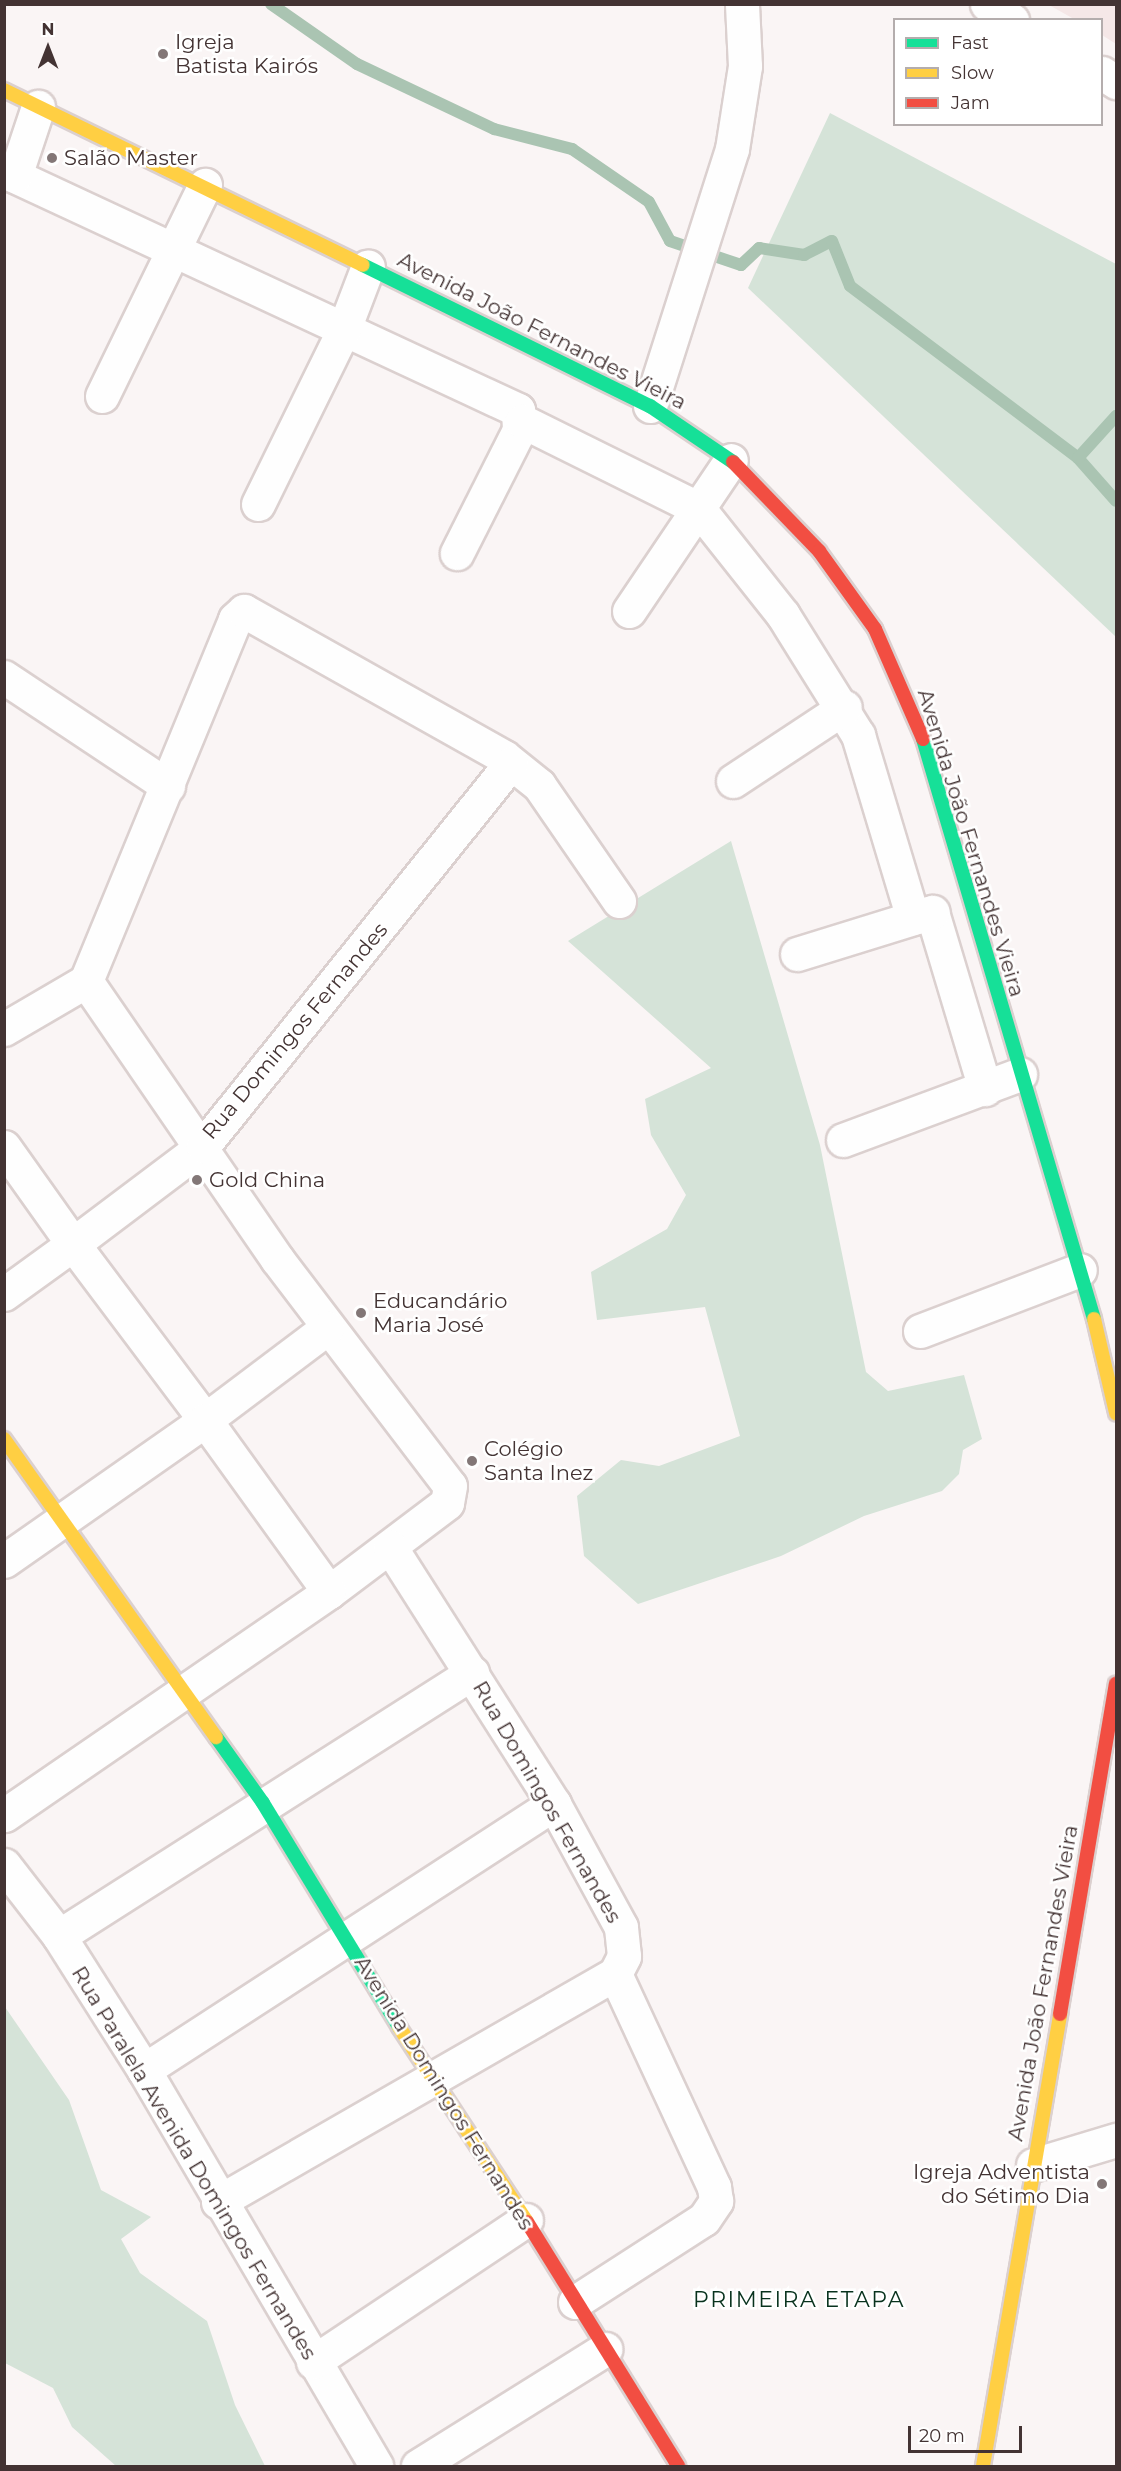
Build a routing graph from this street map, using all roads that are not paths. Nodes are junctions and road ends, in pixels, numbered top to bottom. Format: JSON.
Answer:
{"nodes":[{"id":1,"x":742,"y":4,"type":"edge"},
{"id":2,"x":987,"y":4,"type":"edge"},
{"id":3,"x":1009,"y":18,"type":"edge"},
{"id":4,"x":1103,"y":74,"type":"edge"},
{"id":5,"x":1116,"y":82,"type":"edge"},
{"id":6,"x":4,"y":90,"type":"edge"},
{"id":7,"x":38,"y":106,"type":"junction"},
{"id":8,"x":10,"y":174,"type":"edge"},
{"id":9,"x":205,"y":185,"type":"junction"},
{"id":10,"x":173,"y":250,"type":"junction"},
{"id":11,"x":368,"y":266,"type":"junction"},
{"id":12,"x":344,"y":329,"type":"junction"},
{"id":13,"x":102,"y":396,"type":"dead end"},
{"id":14,"x":650,"y":406,"type":"junction"},
{"id":15,"x":522,"y":421,"type":"junction"},
{"id":16,"x":731,"y":459,"type":"junction"},
{"id":17,"x":258,"y":504,"type":"dead end"},
{"id":18,"x":699,"y":509,"type":"junction"},
{"id":19,"x":457,"y":554,"type":"dead end"},
{"id":20,"x":629,"y":611,"type":"dead end"},
{"id":21,"x":4,"y":676,"type":"edge"},
{"id":22,"x":845,"y":707,"type":"junction"},
{"id":23,"x":511,"y":763,"type":"junction"},
{"id":24,"x":733,"y":781,"type":"dead end"},
{"id":25,"x":168,"y":786,"type":"junction"},
{"id":26,"x":967,"y":899,"type":"junction"},
{"id":27,"x":619,"y":901,"type":"dead end"},
{"id":28,"x":922,"y":915,"type":"junction"},
{"id":29,"x":797,"y":954,"type":"dead end"},
{"id":30,"x":86,"y":981,"type":"junction"},
{"id":31,"x":4,"y":1029,"type":"edge"},
{"id":32,"x":1020,"y":1074,"type":"junction"},
{"id":33,"x":985,"y":1089,"type":"junction"},
{"id":34,"x":843,"y":1140,"type":"dead end"},
{"id":35,"x":203,"y":1146,"type":"junction"},
{"id":36,"x":4,"y":1147,"type":"edge"},
{"id":37,"x":73,"y":1244,"type":"junction"},
{"id":38,"x":1080,"y":1270,"type":"junction"},
{"id":39,"x":4,"y":1294,"type":"edge"},
{"id":40,"x":327,"y":1328,"type":"junction"},
{"id":41,"x":920,"y":1331,"type":"dead end"},
{"id":42,"x":1116,"y":1413,"type":"edge"},
{"id":43,"x":206,"y":1420,"type":"junction"},
{"id":44,"x":4,"y":1439,"type":"edge"},
{"id":45,"x":64,"y":1521,"type":"junction"},
{"id":46,"x":390,"y":1547,"type":"junction"},
{"id":47,"x":4,"y":1561,"type":"edge"},
{"id":48,"x":329,"y":1592,"type":"junction"},
{"id":49,"x":472,"y":1673,"type":"junction"},
{"id":50,"x":1116,"y":1684,"type":"edge"},
{"id":51,"x":182,"y":1695,"type":"junction"},
{"id":52,"x":1106,"y":1795,"type":"edge"},
{"id":53,"x":263,"y":1803,"type":"junction"},
{"id":54,"x":554,"y":1804,"type":"junction"},
{"id":55,"x":4,"y":1815,"type":"edge"},
{"id":56,"x":4,"y":1865,"type":"edge"},
{"id":57,"x":58,"y":1936,"type":"junction"},
{"id":58,"x":347,"y":1939,"type":"junction"},
{"id":59,"x":615,"y":1974,"type":"junction"},
{"id":60,"x":144,"y":2070,"type":"junction"},
{"id":61,"x":430,"y":2078,"type":"junction"},
{"id":62,"x":1116,"y":2140,"type":"edge"},
{"id":63,"x":1033,"y":2165,"type":"junction"},
{"id":64,"x":218,"y":2202,"type":"junction"},
{"id":65,"x":526,"y":2220,"type":"junction"},
{"id":66,"x":575,"y":2302,"type":"junction"},
{"id":67,"x":605,"y":2349,"type":"junction"},
{"id":68,"x":313,"y":2362,"type":"junction"},
{"id":69,"x":376,"y":2466,"type":"edge"},
{"id":70,"x":418,"y":2466,"type":"edge"},
{"id":71,"x":678,"y":2466,"type":"edge"},
{"id":72,"x":983,"y":2466,"type":"edge"}],
"edges":[{"from":1,"to":14,"type":"street"},
{"from":2,"to":3,"type":"street"},
{"from":4,"to":5,"type":"street"},
{"from":6,"to":7,"type":"main road","name":"Avenida João Fernandes Vieira"},
{"from":7,"to":8,"type":"street"},
{"from":7,"to":9,"type":"main road","name":"Avenida João Fernandes Vieira"},
{"from":8,"to":10,"type":"street"},
{"from":9,"to":10,"type":"street"},
{"from":9,"to":11,"type":"main road","name":"Avenida João Fernandes Vieira"},
{"from":10,"to":12,"type":"street"},
{"from":10,"to":13,"type":"street"},
{"from":11,"to":12,"type":"street"},
{"from":11,"to":14,"type":"main road","name":"Avenida João Fernandes Vieira"},
{"from":12,"to":15,"type":"street"},
{"from":12,"to":17,"type":"street"},
{"from":14,"to":16,"type":"main road","name":"Avenida João Fernandes Vieira"},
{"from":15,"to":18,"type":"street"},
{"from":15,"to":19,"type":"street"},
{"from":16,"to":18,"type":"street"},
{"from":16,"to":26,"type":"main road","name":"Avenida João Fernandes Vieira"},
{"from":18,"to":20,"type":"street"},
{"from":18,"to":22,"type":"street"},
{"from":21,"to":25,"type":"street"},
{"from":22,"to":24,"type":"street"},
{"from":22,"to":28,"type":"street"},
{"from":23,"to":25,"type":"street"},
{"from":23,"to":27,"type":"street"},
{"from":23,"to":35,"type":"street","name":"Rua Domingos Fernandes"},
{"from":25,"to":30,"type":"street"},
{"from":26,"to":28,"type":"street"},
{"from":26,"to":32,"type":"main road","name":"Avenida João Fernandes Vieira"},
{"from":28,"to":29,"type":"street"},
{"from":28,"to":33,"type":"street"},
{"from":30,"to":31,"type":"street"},
{"from":30,"to":35,"type":"street","name":"Rua Domingos Fernandes"},
{"from":32,"to":33,"type":"street"},
{"from":32,"to":38,"type":"main road","name":"Avenida João Fernandes Vieira"},
{"from":33,"to":34,"type":"street"},
{"from":35,"to":37,"type":"street"},
{"from":35,"to":40,"type":"street"},
{"from":36,"to":37,"type":"street"},
{"from":37,"to":39,"type":"street"},
{"from":37,"to":43,"type":"street"},
{"from":38,"to":41,"type":"street"},
{"from":38,"to":42,"type":"main road","name":"Avenida João Fernandes Vieira"},
{"from":40,"to":43,"type":"street"},
{"from":40,"to":46,"type":"street"},
{"from":43,"to":45,"type":"street"},
{"from":43,"to":48,"type":"street"},
{"from":44,"to":45,"type":"main road","name":"Avenida Domingos Fernandes"},
{"from":45,"to":47,"type":"street"},
{"from":45,"to":51,"type":"main road","name":"Avenida Domingos Fernandes"},
{"from":46,"to":48,"type":"street"},
{"from":46,"to":49,"type":"street","name":"Rua Domingos Fernandes"},
{"from":48,"to":51,"type":"street"},
{"from":49,"to":53,"type":"street"},
{"from":49,"to":54,"type":"street","name":"Rua Domingos Fernandes"},
{"from":50,"to":52,"type":"main road","name":"Avenida João Fernandes Vieira"},
{"from":51,"to":53,"type":"main road","name":"Avenida Domingos Fernandes"},
{"from":51,"to":55,"type":"street"},
{"from":52,"to":63,"type":"main road","name":"Avenida João Fernandes Vieira"},
{"from":53,"to":57,"type":"street"},
{"from":53,"to":58,"type":"main road","name":"Avenida Domingos Fernandes"},
{"from":54,"to":58,"type":"street"},
{"from":54,"to":59,"type":"street","name":"Rua Domingos Fernandes"},
{"from":56,"to":57,"type":"street","name":"Rua Paralela Avenida Domingos Fernandes"},
{"from":57,"to":60,"type":"street","name":"Rua Paralela Avenida Domingos Fernandes"},
{"from":58,"to":60,"type":"street"},
{"from":58,"to":61,"type":"main road","name":"Avenida Domingos Fernandes"},
{"from":59,"to":61,"type":"street"},
{"from":59,"to":66,"type":"street"},
{"from":60,"to":64,"type":"street","name":"Rua Paralela Avenida Domingos Fernandes"},
{"from":61,"to":64,"type":"street"},
{"from":61,"to":65,"type":"main road","name":"Avenida Domingos Fernandes"},
{"from":62,"to":63,"type":"street"},
{"from":63,"to":72,"type":"main road","name":"Avenida João Fernandes Vieira"},
{"from":64,"to":68,"type":"street","name":"Rua Paralela Avenida Domingos Fernandes"},
{"from":65,"to":66,"type":"main road","name":"Avenida Domingos Fernandes"},
{"from":65,"to":68,"type":"street"},
{"from":66,"to":67,"type":"main road","name":"Avenida Domingos Fernandes"},
{"from":67,"to":70,"type":"street"},
{"from":67,"to":71,"type":"main road","name":"Avenida Domingos Fernandes"},
{"from":68,"to":69,"type":"street","name":"Rua Paralela Avenida Domingos Fernandes"}]}
